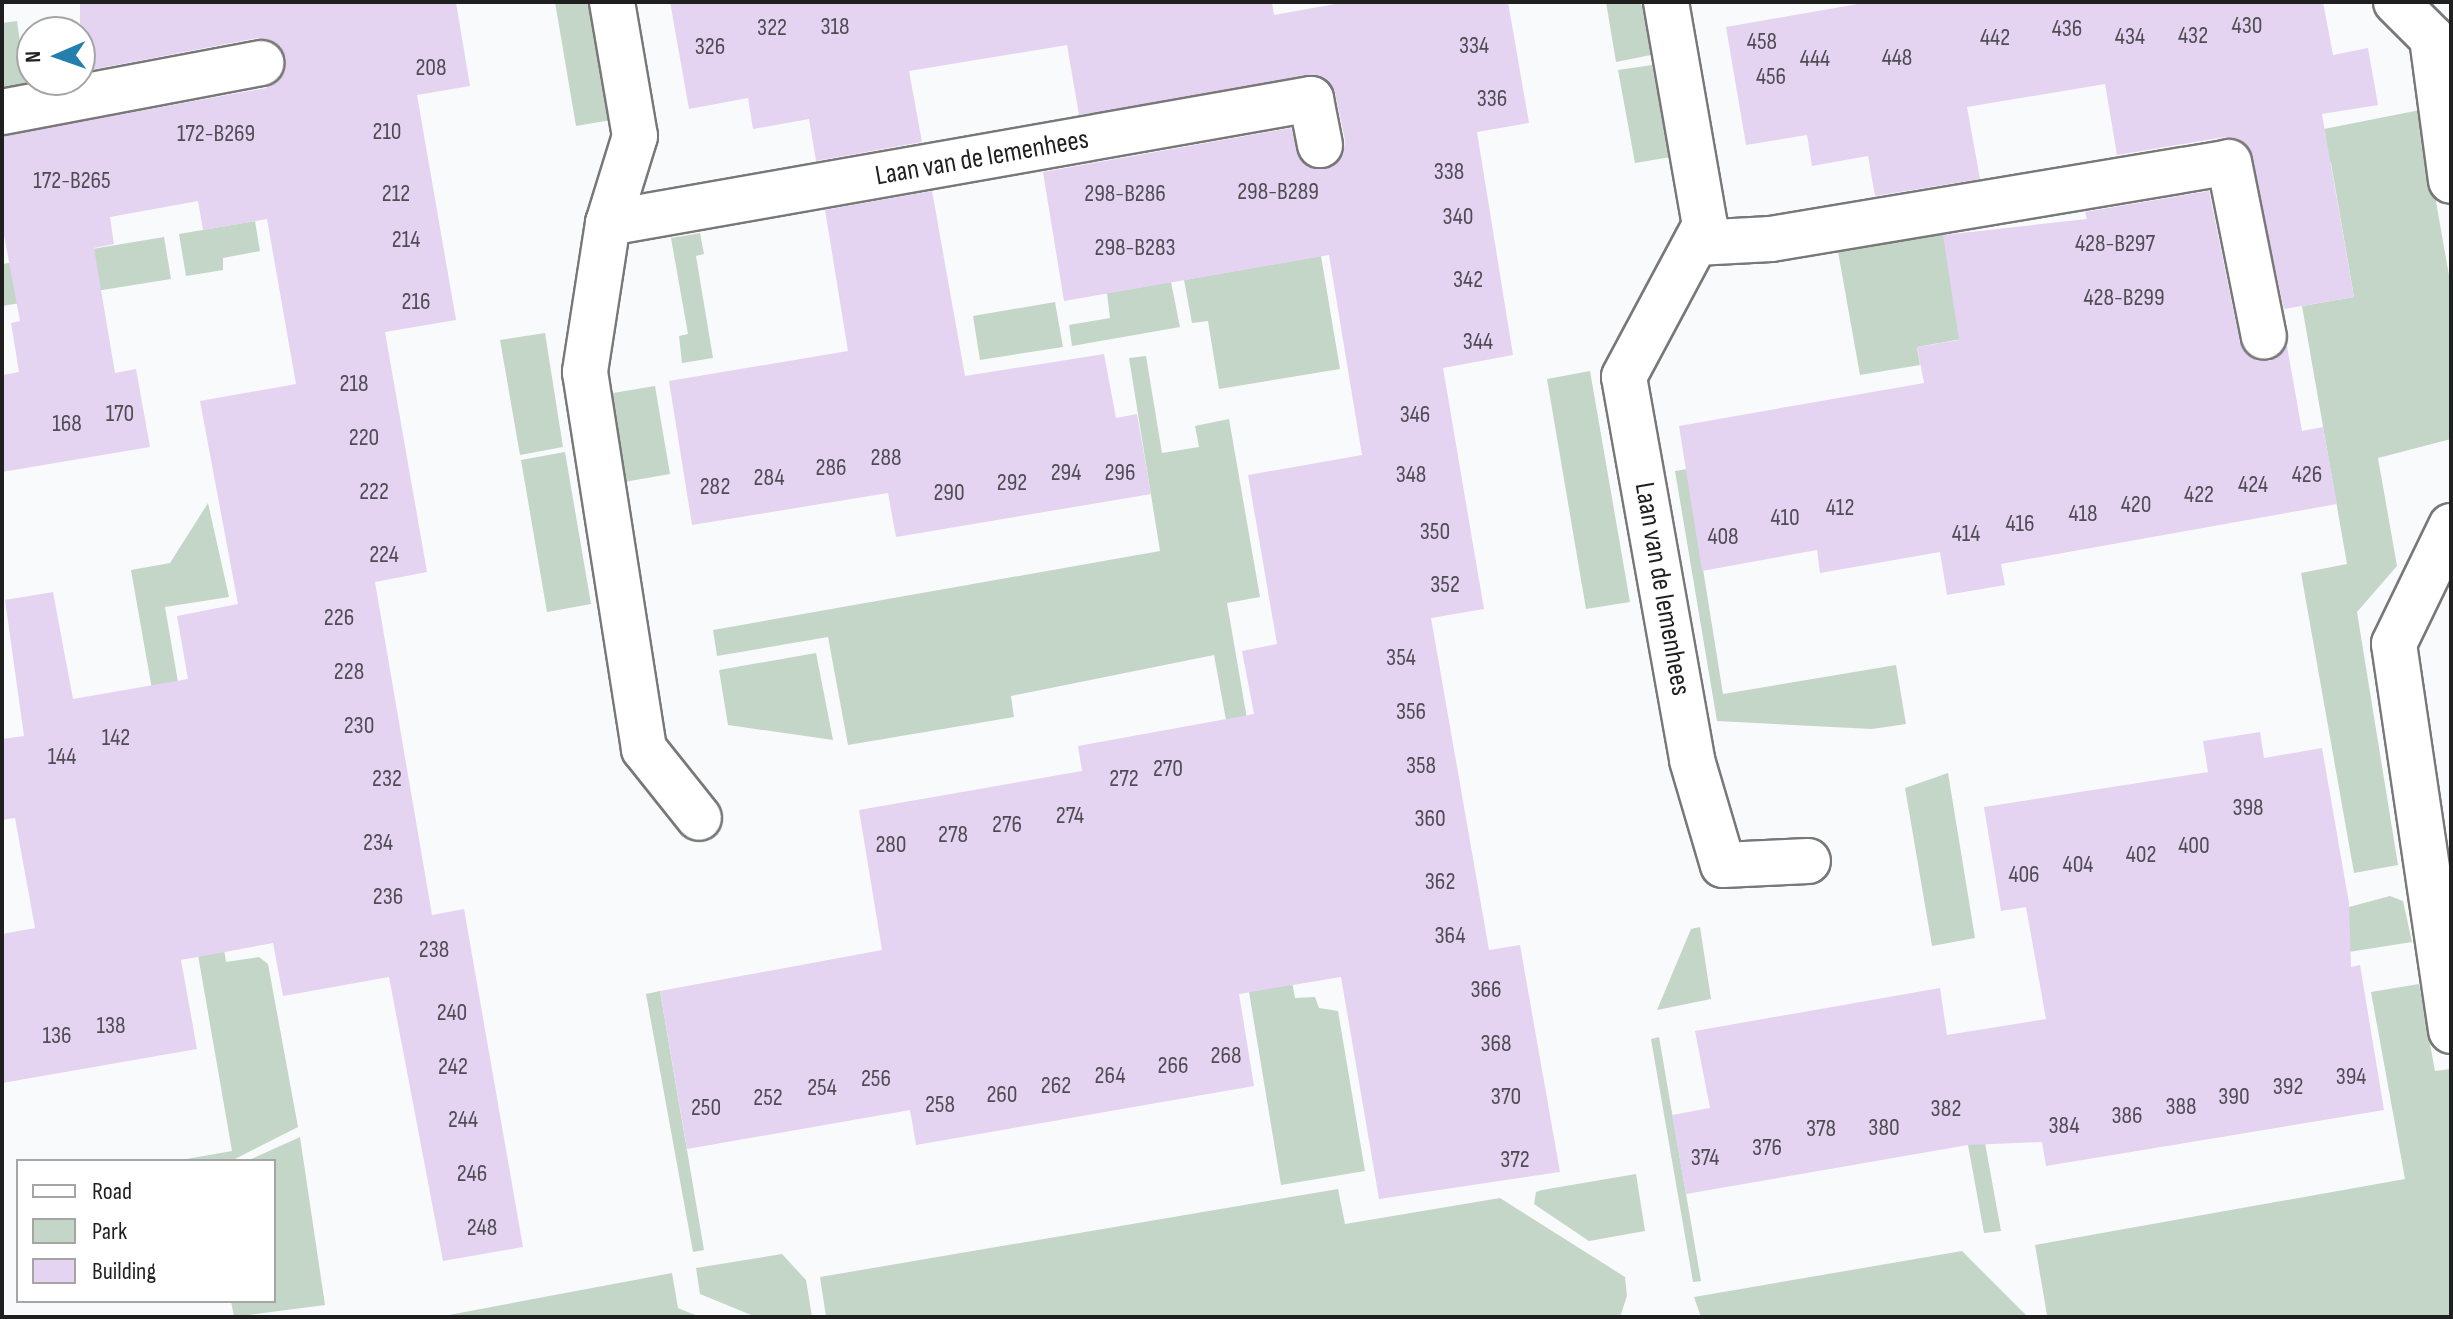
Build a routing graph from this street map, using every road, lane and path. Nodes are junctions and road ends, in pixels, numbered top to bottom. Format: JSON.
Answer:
{"nodes":[{"id":1,"x":612,"y":2,"type":"edge"},
{"id":2,"x":1666,"y":2,"type":"edge"},
{"id":3,"x":2396,"y":2,"type":"edge"},
{"id":4,"x":2441,"y":37,"type":"edge"},
{"id":5,"x":261,"y":63,"type":"dead end"},
{"id":6,"x":2,"y":112,"type":"edge"},
{"id":7,"x":1320,"y":145,"type":"dead end"},
{"id":8,"x":2451,"y":181,"type":"edge"},
{"id":9,"x":608,"y":223,"type":"junction"},
{"id":10,"x":1696,"y":243,"type":"junction"},
{"id":11,"x":2264,"y":337,"type":"dead end"},
{"id":12,"x":2451,"y":526,"type":"edge"},
{"id":13,"x":699,"y":818,"type":"dead end"},
{"id":14,"x":1808,"y":861,"type":"dead end"},
{"id":15,"x":2451,"y":1031,"type":"edge"}],
"edges":[{"from":1,"to":9,"type":"street"},
{"from":2,"to":10,"type":"street","name":"Laan van de Iemenhees"},
{"from":3,"to":4,"type":"street"},
{"from":4,"to":8,"type":"street"},
{"from":5,"to":6,"type":"street"},
{"from":7,"to":9,"type":"street","name":"Laan van de Iemenhees"},
{"from":9,"to":13,"type":"street"},
{"from":10,"to":11,"type":"street"},
{"from":10,"to":14,"type":"street","name":"Laan van de Iemenhees"},
{"from":12,"to":15,"type":"street"}]}
